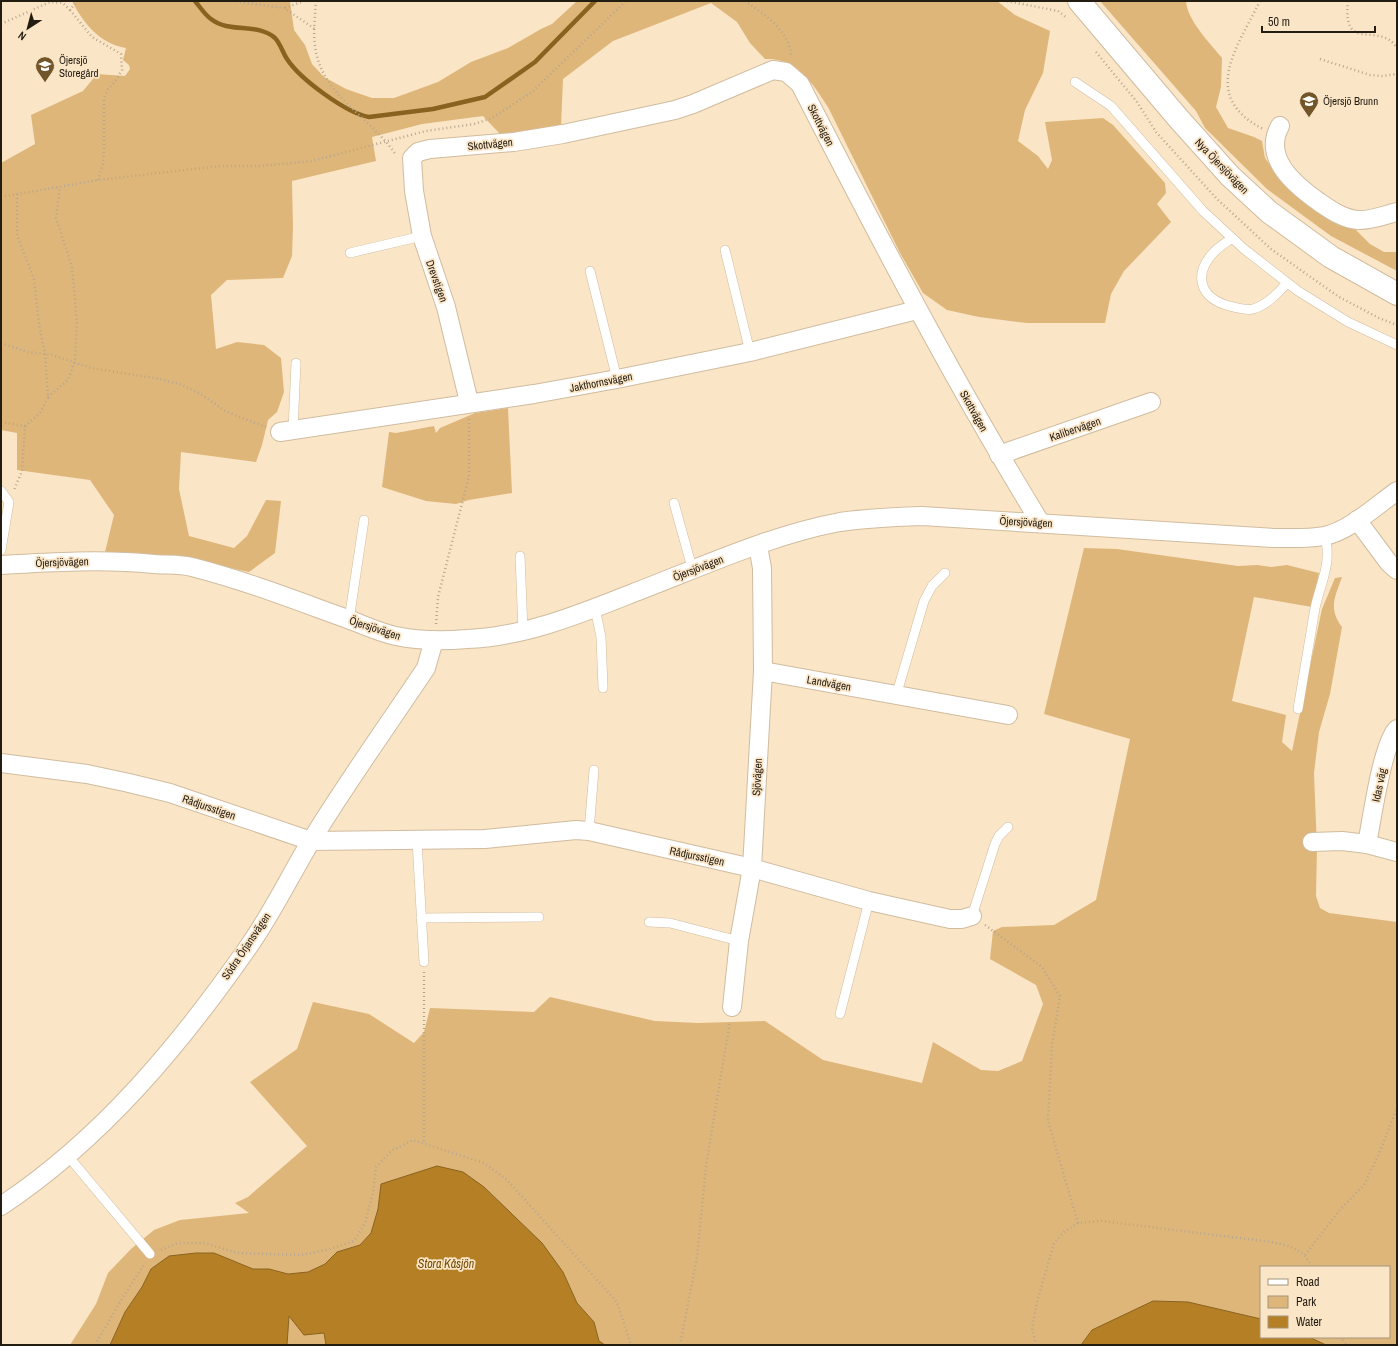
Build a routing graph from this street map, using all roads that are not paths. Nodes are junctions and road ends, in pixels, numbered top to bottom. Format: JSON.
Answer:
{"nodes":[{"id":1,"x":1079,"y":1,"type":"edge"},
{"id":2,"x":1075,"y":82,"type":"dead end"},
{"id":3,"x":1277,"y":130,"type":"road end"},
{"id":4,"x":405,"y":158,"type":"joint"},
{"id":5,"x":1397,"y":212,"type":"edge"},
{"id":6,"x":422,"y":236,"type":"junction"},
{"id":7,"x":1232,"y":238,"type":"junction"},
{"id":8,"x":725,"y":250,"type":"dead end"},
{"id":9,"x":350,"y":254,"type":"dead end"},
{"id":10,"x":590,"y":271,"type":"dead end"},
{"id":11,"x":1287,"y":283,"type":"junction"},
{"id":12,"x":1397,"y":294,"type":"edge"},
{"id":13,"x":917,"y":310,"type":"junction"},
{"id":14,"x":1397,"y":345,"type":"edge"},
{"id":15,"x":750,"y":352,"type":"junction"},
{"id":16,"x":296,"y":363,"type":"dead end"},
{"id":17,"x":617,"y":379,"type":"junction"},
{"id":18,"x":469,"y":402,"type":"junction"},
{"id":19,"x":1151,"y":402,"type":"dead end"},
{"id":20,"x":287,"y":431,"type":"joint"},
{"id":21,"x":999,"y":455,"type":"junction"},
{"id":22,"x":1397,"y":491,"type":"edge"},
{"id":23,"x":1,"y":492,"type":"edge"},
{"id":24,"x":674,"y":502,"type":"dead end"},
{"id":25,"x":364,"y":520,"type":"dead end"},
{"id":26,"x":1357,"y":520,"type":"junction"},
{"id":27,"x":1040,"y":522,"type":"junction"},
{"id":28,"x":1325,"y":536,"type":"junction"},
{"id":29,"x":758,"y":546,"type":"junction"},
{"id":30,"x":1,"y":550,"type":"edge"},
{"id":31,"x":520,"y":556,"type":"dead end"},
{"id":32,"x":1,"y":565,"type":"edge"},
{"id":33,"x":695,"y":569,"type":"junction"},
{"id":34,"x":1397,"y":570,"type":"edge"},
{"id":35,"x":945,"y":573,"type":"dead end"},
{"id":36,"x":595,"y":608,"type":"junction"},
{"id":37,"x":349,"y":620,"type":"junction"},
{"id":38,"x":523,"y":631,"type":"junction"},
{"id":39,"x":434,"y":640,"type":"junction"},
{"id":40,"x":763,"y":671,"type":"junction"},
{"id":41,"x":603,"y":688,"type":"dead end"},
{"id":42,"x":896,"y":696,"type":"junction"},
{"id":43,"x":1298,"y":709,"type":"dead end"},
{"id":44,"x":1008,"y":715,"type":"dead end"},
{"id":45,"x":1397,"y":729,"type":"edge"},
{"id":46,"x":1,"y":763,"type":"edge"},
{"id":47,"x":594,"y":770,"type":"dead end"},
{"id":48,"x":1008,"y":827,"type":"dead end"},
{"id":49,"x":589,"y":831,"type":"junction"},
{"id":50,"x":311,"y":841,"type":"junction"},
{"id":51,"x":417,"y":841,"type":"junction"},
{"id":52,"x":1312,"y":842,"type":"dead end"},
{"id":53,"x":1367,"y":844,"type":"junction"},
{"id":54,"x":1397,"y":852,"type":"edge"},
{"id":55,"x":752,"y":868,"type":"junction"},
{"id":56,"x":869,"y":901,"type":"junction"},
{"id":57,"x":972,"y":916,"type":"joint"},
{"id":58,"x":539,"y":917,"type":"dead end"},
{"id":59,"x":421,"y":918,"type":"junction"},
{"id":60,"x":649,"y":922,"type":"dead end"},
{"id":61,"x":739,"y":941,"type":"junction"},
{"id":62,"x":424,"y":962,"type":"road end"},
{"id":63,"x":732,"y":1007,"type":"road end"},
{"id":64,"x":840,"y":1014,"type":"dead end"},
{"id":65,"x":68,"y":1156,"type":"junction"},
{"id":66,"x":1,"y":1206,"type":"edge"},
{"id":67,"x":150,"y":1254,"type":"road end"}],
"edges":[{"from":1,"to":12,"type":"street","name":"Nya Öjersjövägen"},
{"from":2,"to":7,"type":"lane"},
{"from":3,"to":5,"type":"street"},
{"from":4,"to":6,"type":"street","name":"Drevstigen"},
{"from":4,"to":13,"type":"street","name":"Skottvägen"},
{"from":6,"to":9,"type":"lane"},
{"from":6,"to":18,"type":"street","name":"Drevstigen"},
{"from":7,"to":11,"type":"lane"},
{"from":7,"to":11,"type":"lane"},
{"from":8,"to":15,"type":"lane"},
{"from":10,"to":17,"type":"lane"},
{"from":11,"to":14,"type":"lane"},
{"from":13,"to":15,"type":"street","name":"Jakthornsvägen"},
{"from":13,"to":21,"type":"street","name":"Skottvägen"},
{"from":15,"to":17,"type":"street","name":"Jakthornsvägen"},
{"from":16,"to":20,"type":"lane"},
{"from":17,"to":18,"type":"street","name":"Jakthornsvägen"},
{"from":18,"to":20,"type":"street","name":"Jakthornsvägen"},
{"from":19,"to":21,"type":"street","name":"Kalibervägen"},
{"from":21,"to":27,"type":"street","name":"Skottvägen"},
{"from":22,"to":26,"type":"street","name":"Öjersjövägen"},
{"from":23,"to":30,"type":"lane"},
{"from":24,"to":33,"type":"lane"},
{"from":25,"to":37,"type":"lane"},
{"from":26,"to":28,"type":"street","name":"Öjersjövägen"},
{"from":26,"to":34,"type":"street"},
{"from":27,"to":28,"type":"street","name":"Öjersjövägen"},
{"from":27,"to":29,"type":"street","name":"Öjersjövägen"},
{"from":28,"to":43,"type":"lane"},
{"from":29,"to":33,"type":"street","name":"Öjersjövägen"},
{"from":29,"to":40,"type":"street","name":"Sjövägen"},
{"from":31,"to":38,"type":"lane"},
{"from":32,"to":37,"type":"street","name":"Öjersjövägen"},
{"from":33,"to":36,"type":"street","name":"Öjersjövägen"},
{"from":35,"to":42,"type":"lane"},
{"from":36,"to":38,"type":"street","name":"Öjersjövägen"},
{"from":36,"to":41,"type":"lane"},
{"from":37,"to":39,"type":"street","name":"Öjersjövägen"},
{"from":38,"to":39,"type":"street","name":"Öjersjövägen"},
{"from":39,"to":50,"type":"street","name":"Södra Örjansvägen"},
{"from":40,"to":42,"type":"street","name":"Landvägen"},
{"from":40,"to":55,"type":"street","name":"Sjövägen"},
{"from":42,"to":44,"type":"street","name":"Landvägen"},
{"from":45,"to":53,"type":"street","name":"Idas väg"},
{"from":46,"to":50,"type":"street","name":"Rådjursstigen"},
{"from":47,"to":49,"type":"lane"},
{"from":48,"to":57,"type":"lane"},
{"from":49,"to":51,"type":"street","name":"Rådjursstigen"},
{"from":49,"to":55,"type":"street","name":"Rådjursstigen"},
{"from":50,"to":51,"type":"street","name":"Rådjursstigen"},
{"from":50,"to":65,"type":"street","name":"Södra Örjansvägen"},
{"from":51,"to":59,"type":"lane"},
{"from":52,"to":53,"type":"street"},
{"from":53,"to":54,"type":"street"},
{"from":55,"to":56,"type":"street","name":"Rådjursstigen"},
{"from":55,"to":61,"type":"street","name":"Sjövägen"},
{"from":56,"to":57,"type":"street","name":"Rådjursstigen"},
{"from":56,"to":64,"type":"lane"},
{"from":58,"to":59,"type":"lane"},
{"from":59,"to":62,"type":"lane"},
{"from":60,"to":61,"type":"lane"},
{"from":61,"to":63,"type":"street","name":"Sjövägen"},
{"from":65,"to":66,"type":"street","name":"Södra Örjansvägen"},
{"from":65,"to":67,"type":"lane"}]}
